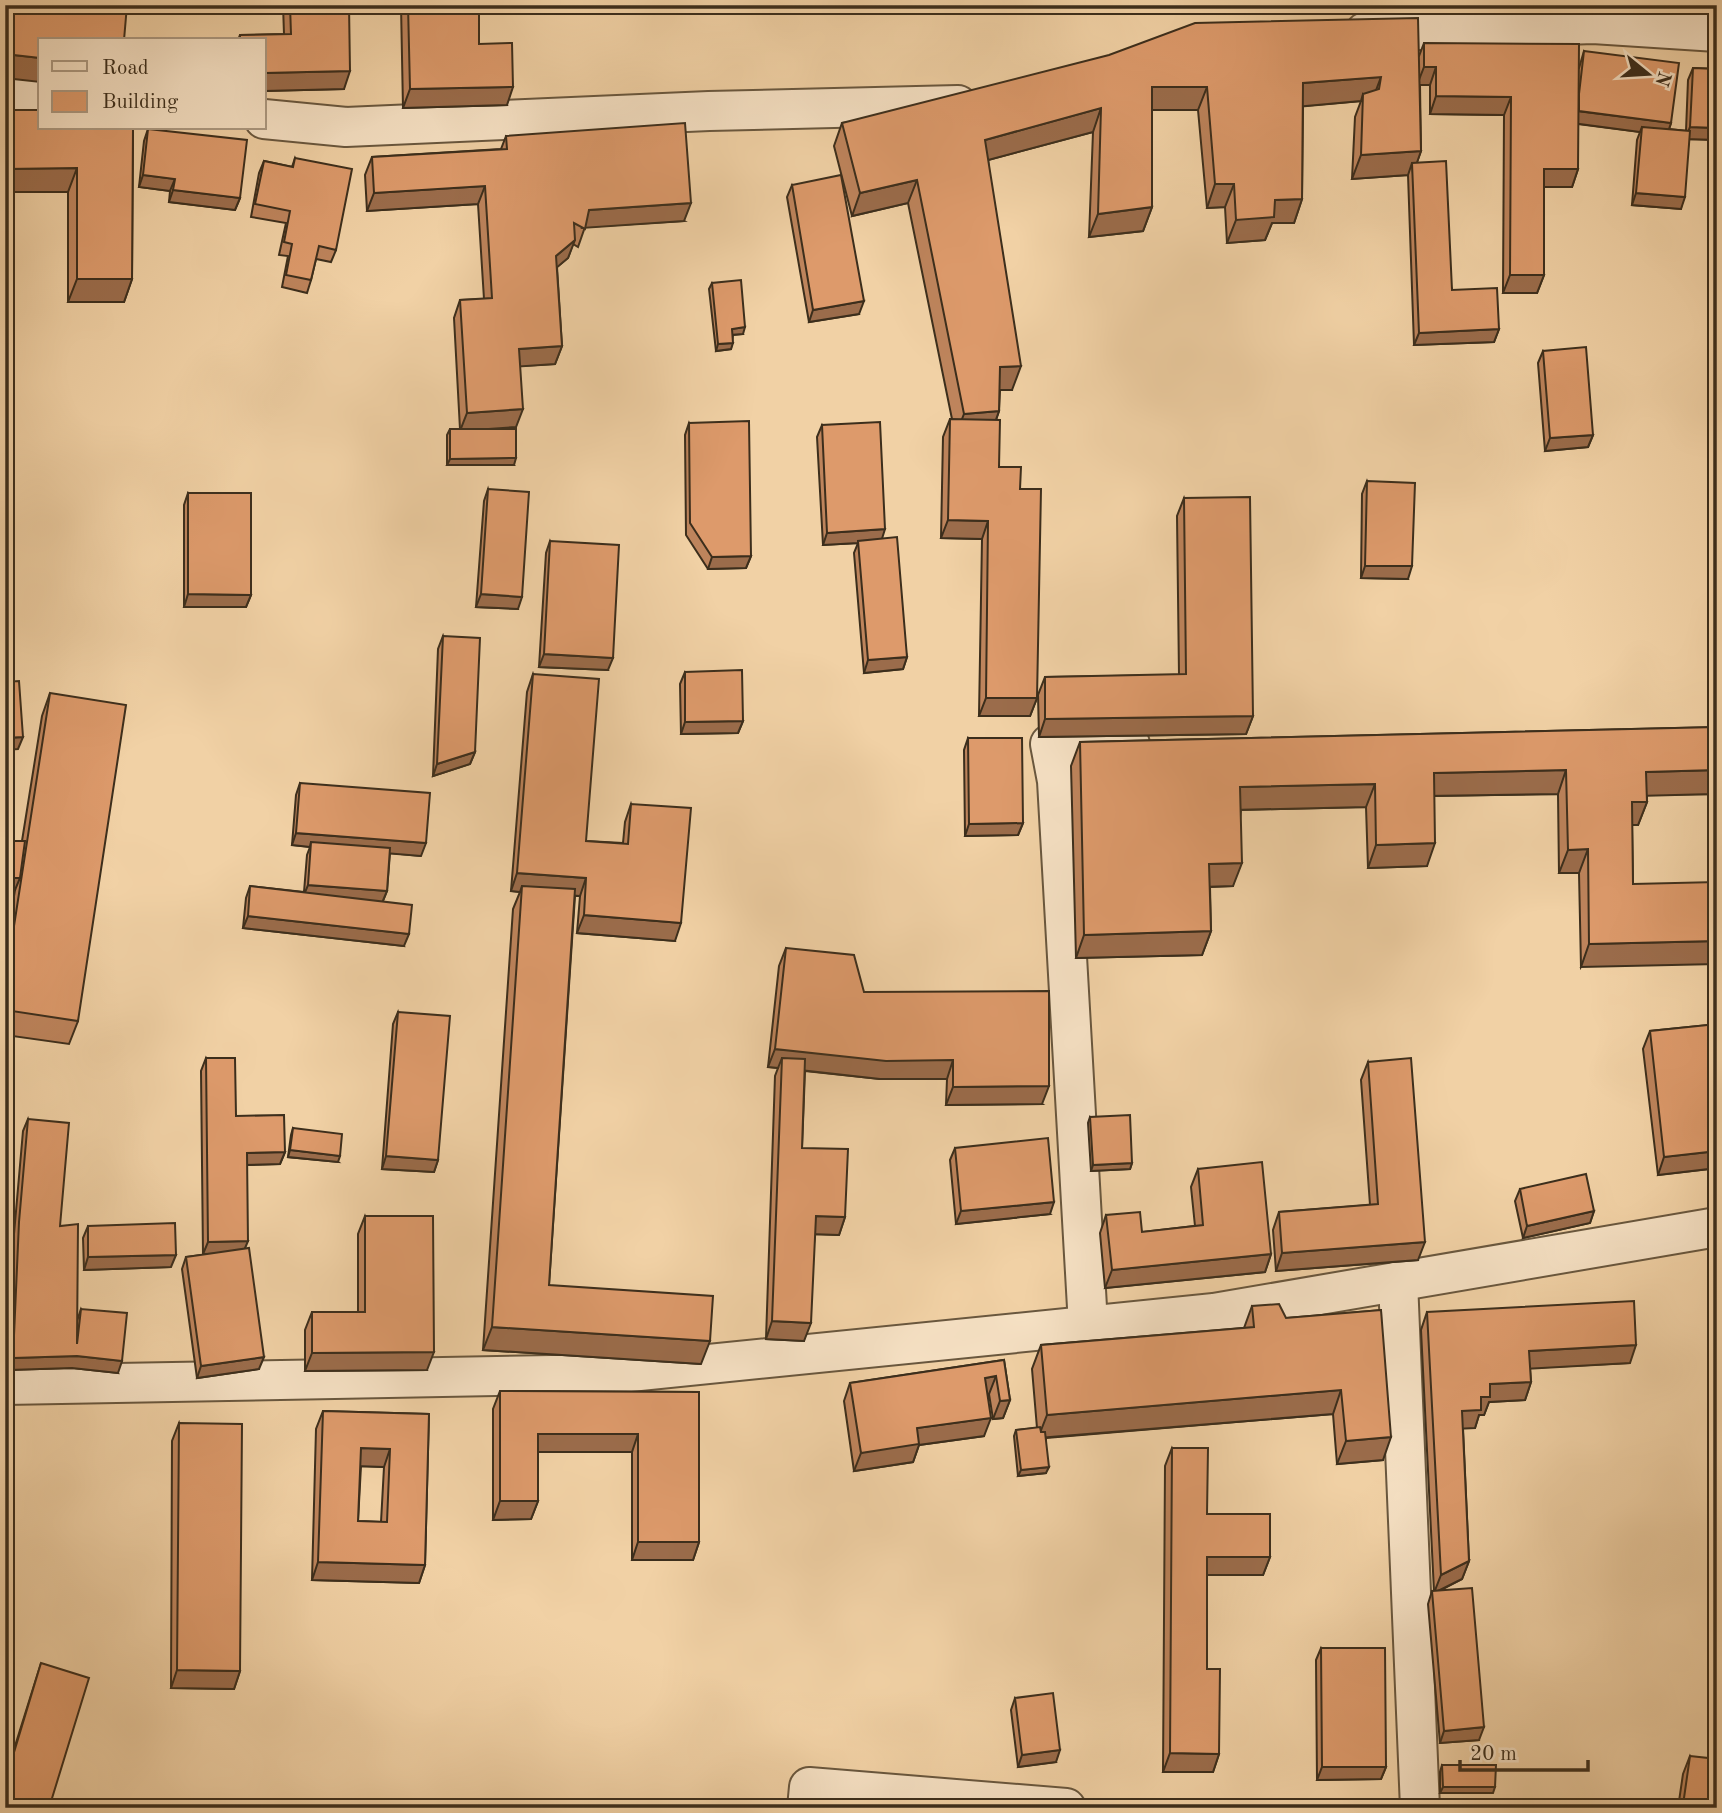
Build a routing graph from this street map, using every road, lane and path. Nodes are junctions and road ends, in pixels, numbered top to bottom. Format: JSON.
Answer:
{"nodes":[{"id":1,"x":1717,"y":32,"type":"edge"},
{"id":2,"x":1336,"y":33,"type":"edge"},
{"id":3,"x":5,"y":94,"type":"edge"},
{"id":4,"x":994,"y":94,"type":"edge"},
{"id":5,"x":38,"y":97,"type":"edge"},
{"id":6,"x":266,"y":119,"type":"edge"},
{"id":7,"x":1159,"y":744,"type":"edge"},
{"id":8,"x":1717,"y":1227,"type":"edge"},
{"id":9,"x":1398,"y":1281,"type":"junction"},
{"id":10,"x":1088,"y":1325,"type":"junction"},
{"id":11,"x":5,"y":1385,"type":"edge"},
{"id":12,"x":807,"y":1808,"type":"edge"},
{"id":13,"x":1066,"y":1808,"type":"edge"},
{"id":14,"x":1420,"y":1808,"type":"edge"}],
"edges":[{"from":1,"to":2,"type":"street"},
{"from":3,"to":5,"type":"street"},
{"from":4,"to":6,"type":"street"},
{"from":7,"to":10,"type":"street"},
{"from":8,"to":9,"type":"street"},
{"from":9,"to":10,"type":"street"},
{"from":9,"to":14,"type":"street"},
{"from":10,"to":11,"type":"street"},
{"from":12,"to":13,"type":"street"}]}
